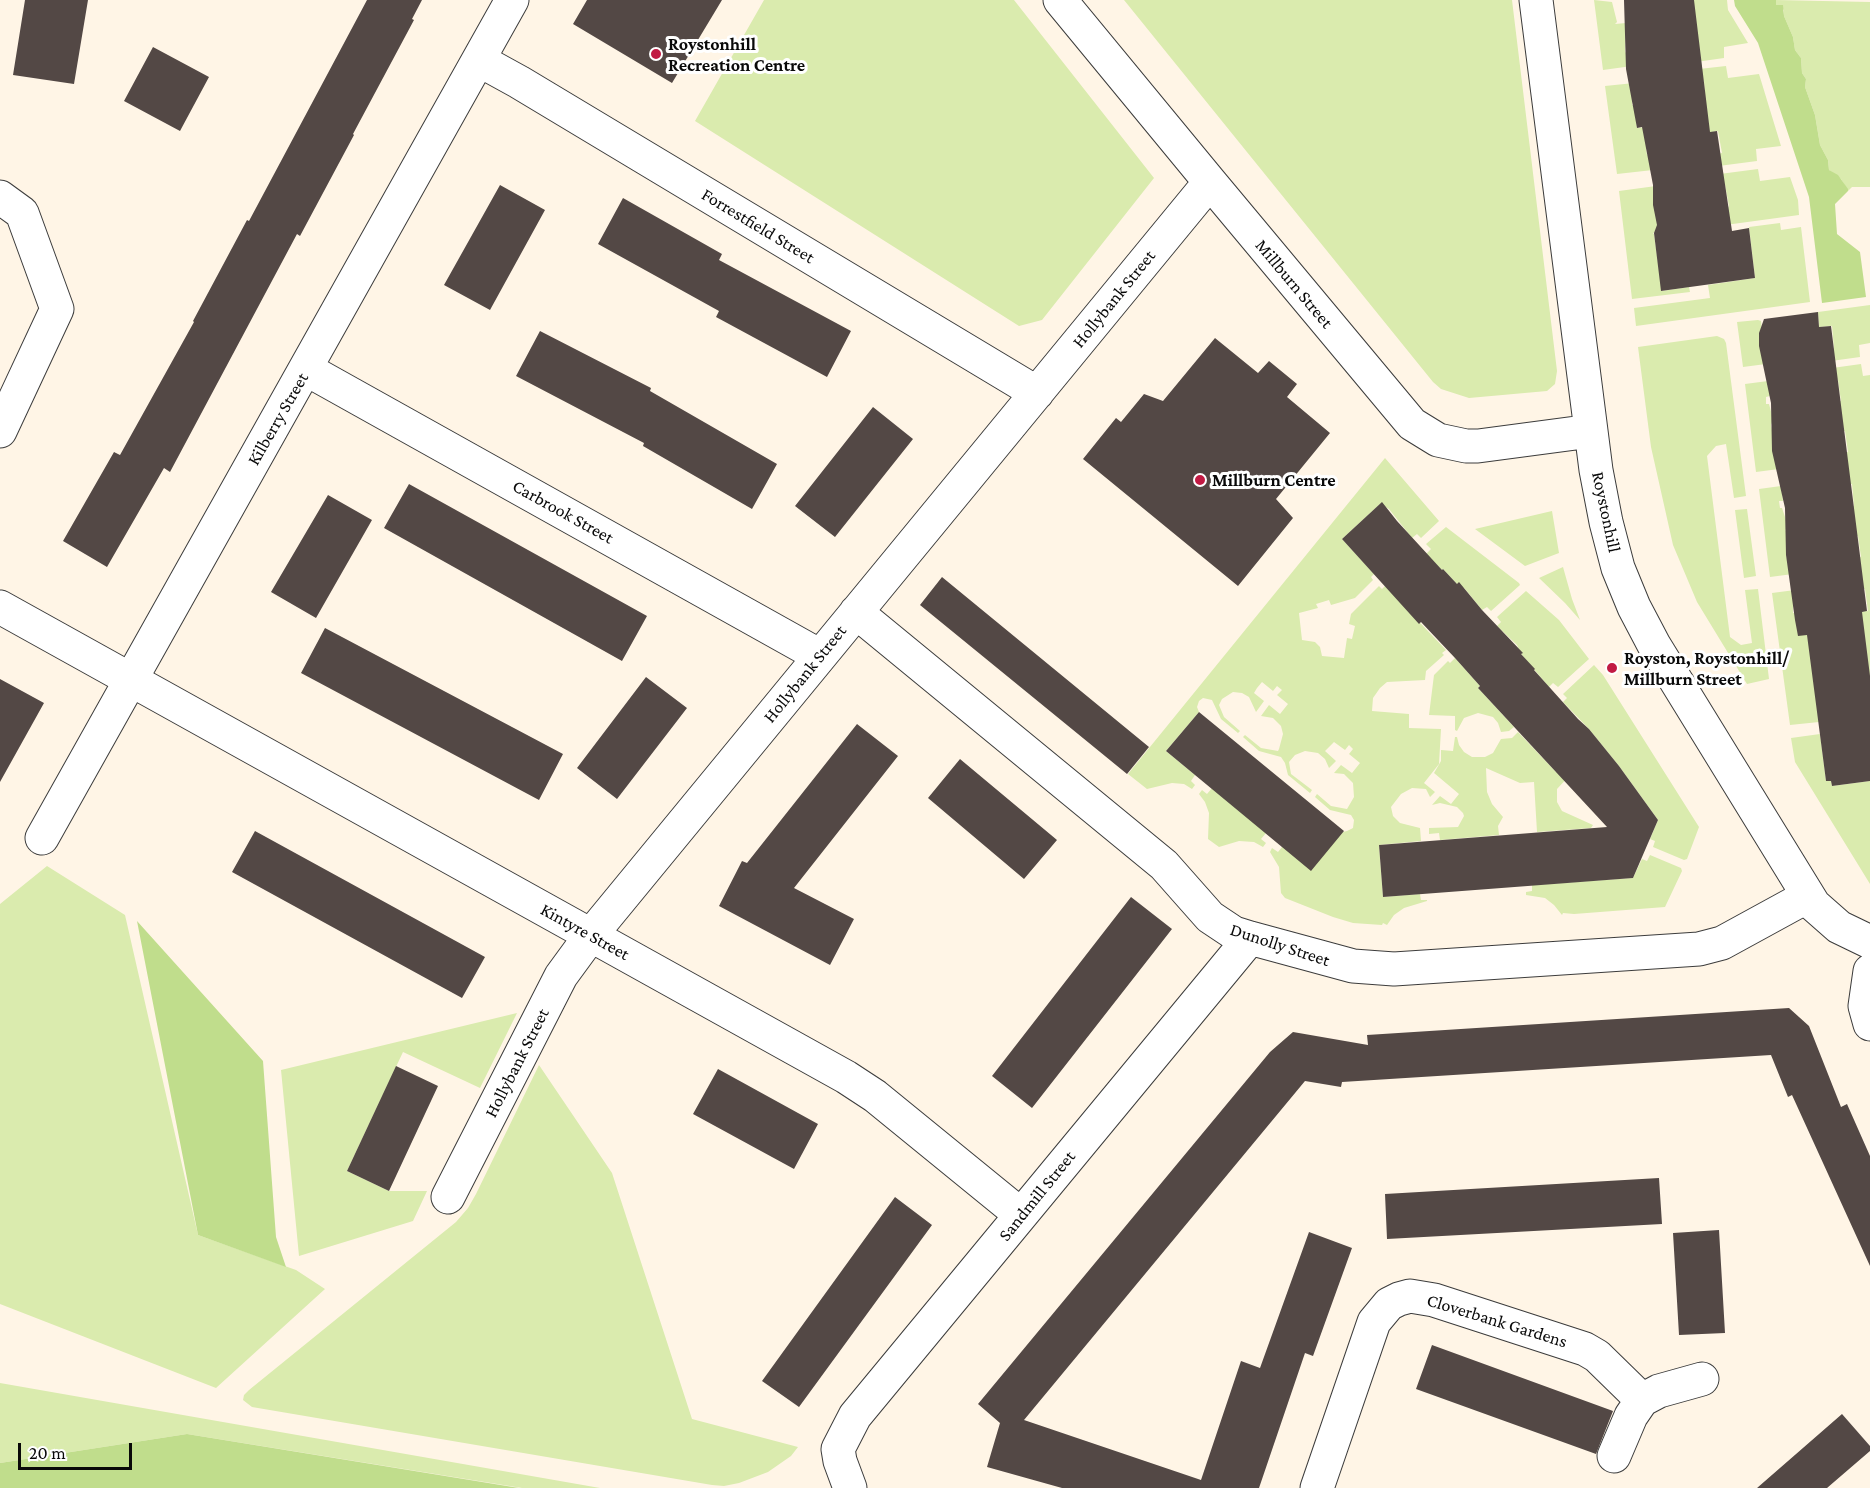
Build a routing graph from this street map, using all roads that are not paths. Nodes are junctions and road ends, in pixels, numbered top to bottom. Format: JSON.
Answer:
{"nodes":[{"id":1,"x":512,"y":0,"type":"edge"},
{"id":2,"x":1060,"y":0,"type":"edge"},
{"id":3,"x":1536,"y":0,"type":"edge"},
{"id":4,"x":479,"y":60,"type":"junction"},
{"id":5,"x":1209,"y":182,"type":"junction"},
{"id":6,"x":0,"y":197,"type":"edge"},
{"id":7,"x":306,"y":369,"type":"junction"},
{"id":8,"x":1036,"y":393,"type":"junction"},
{"id":9,"x":0,"y":431,"type":"edge"},
{"id":10,"x":1591,"y":431,"type":"junction"},
{"id":11,"x":0,"y":607,"type":"edge"},
{"id":12,"x":856,"y":612,"type":"junction"},
{"id":13,"x":820,"y":656,"type":"junction"},
{"id":14,"x":129,"y":681,"type":"junction"},
{"id":15,"x":42,"y":838,"type":"dead end"},
{"id":16,"x":1808,"y":897,"type":"junction"},
{"id":17,"x":591,"y":935,"type":"junction"},
{"id":18,"x":1250,"y":938,"type":"junction"},
{"id":19,"x":1870,"y":942,"type":"edge"},
{"id":20,"x":1870,"y":971,"type":"edge"},
{"id":21,"x":1870,"y":1024,"type":"edge"},
{"id":22,"x":448,"y":1197,"type":"dead end"},
{"id":23,"x":1021,"y":1215,"type":"junction"},
{"id":24,"x":1702,"y":1379,"type":"dead end"},
{"id":25,"x":1642,"y":1400,"type":"junction"},
{"id":26,"x":1614,"y":1456,"type":"dead end"},
{"id":27,"x":845,"y":1475,"type":"edge"},
{"id":28,"x":1317,"y":1488,"type":"edge"}],
"edges":[{"from":1,"to":4,"type":"street","name":"Kilberry Street"},
{"from":2,"to":5,"type":"street","name":"Millburn Street"},
{"from":3,"to":10,"type":"street","name":"Roystonhill"},
{"from":4,"to":7,"type":"street","name":"Kilberry Street"},
{"from":4,"to":8,"type":"street","name":"Forrestfield Street"},
{"from":5,"to":8,"type":"street","name":"Hollybank Street"},
{"from":5,"to":10,"type":"street","name":"Millburn Street"},
{"from":6,"to":9,"type":"street"},
{"from":7,"to":13,"type":"street","name":"Carbrook Street"},
{"from":7,"to":14,"type":"street","name":"Kilberry Street"},
{"from":8,"to":12,"type":"street","name":"Hollybank Street"},
{"from":10,"to":16,"type":"street","name":"Roystonhill"},
{"from":11,"to":14,"type":"street","name":"Kintyre Street"},
{"from":12,"to":13,"type":"street","name":"Hollybank Street"},
{"from":12,"to":18,"type":"street","name":"Dunolly Street"},
{"from":13,"to":17,"type":"street","name":"Hollybank Street"},
{"from":14,"to":15,"type":"street","name":"Kilberry Street"},
{"from":14,"to":17,"type":"street","name":"Kintyre Street"},
{"from":16,"to":18,"type":"street","name":"Dunolly Street"},
{"from":16,"to":19,"type":"street","name":"Roystonhill"},
{"from":17,"to":22,"type":"street","name":"Hollybank Street"},
{"from":17,"to":23,"type":"street","name":"Kintyre Street"},
{"from":18,"to":23,"type":"street","name":"Sandmill Street"},
{"from":20,"to":21,"type":"street"},
{"from":23,"to":27,"type":"street","name":"Sandmill Street"},
{"from":24,"to":25,"type":"street"},
{"from":25,"to":26,"type":"street"},
{"from":25,"to":28,"type":"street","name":"Cloverbank Gardens"}]}
